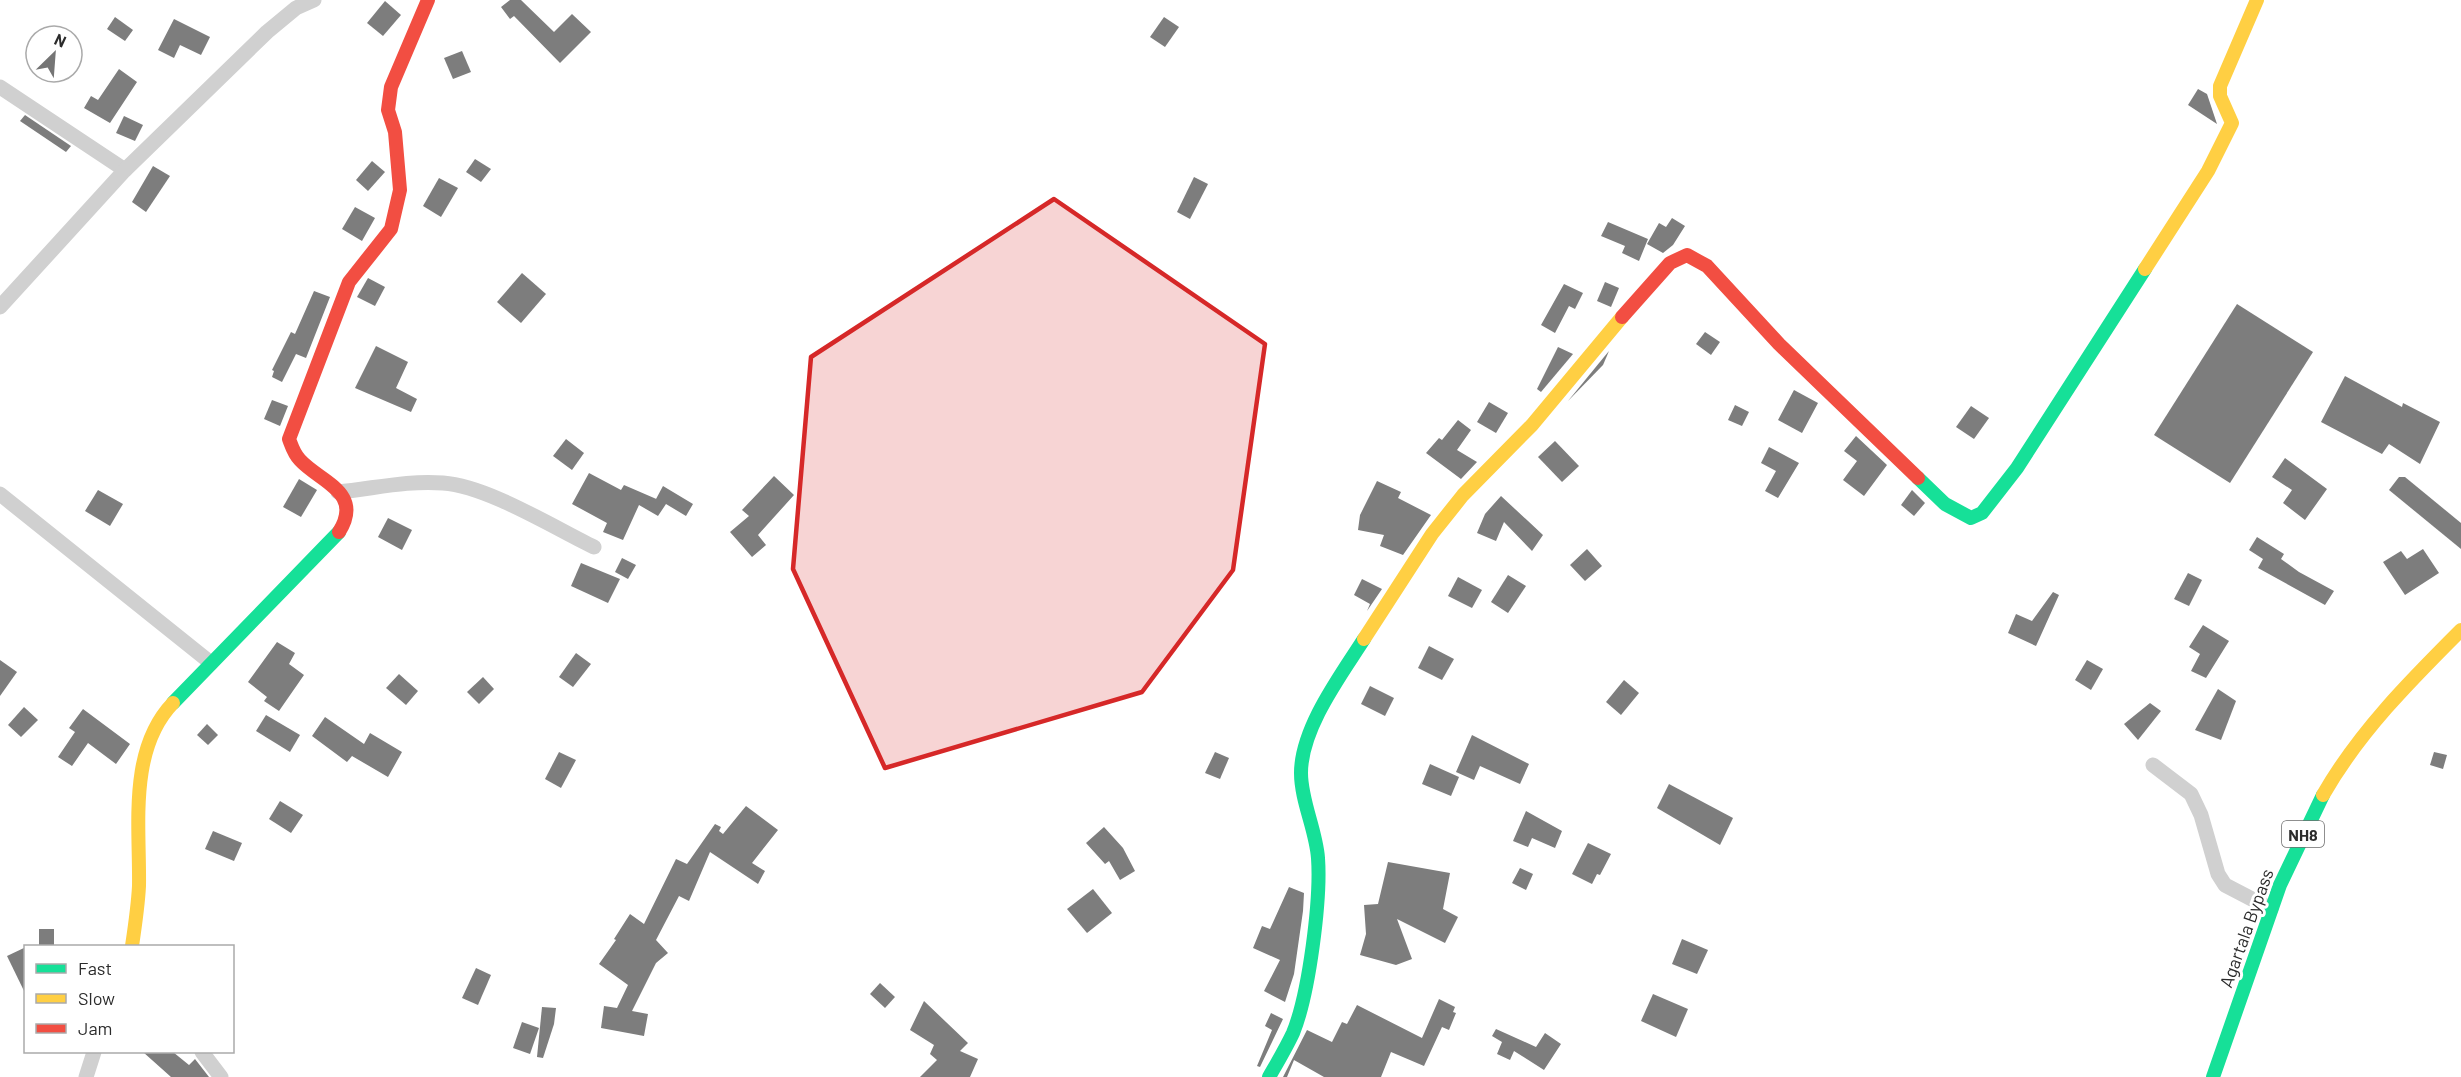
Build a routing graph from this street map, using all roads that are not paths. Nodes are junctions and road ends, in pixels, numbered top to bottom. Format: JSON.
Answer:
{"nodes":[{"id":1,"x":314,"y":0,"type":"edge"},
{"id":2,"x":428,"y":0,"type":"edge"},
{"id":3,"x":2257,"y":0,"type":"edge"},
{"id":4,"x":0,"y":87,"type":"edge"},
{"id":5,"x":125,"y":170,"type":"junction"},
{"id":6,"x":0,"y":307,"type":"edge"},
{"id":7,"x":338,"y":492,"type":"junction"},
{"id":8,"x":0,"y":494,"type":"edge"},
{"id":9,"x":594,"y":548,"type":"dead end"},
{"id":10,"x":2461,"y":630,"type":"edge"},
{"id":11,"x":211,"y":663,"type":"junction"},
{"id":12,"x":2153,"y":765,"type":"dead end"},
{"id":13,"x":2271,"y":909,"type":"junction"},
{"id":14,"x":132,"y":945,"type":"edge"},
{"id":15,"x":94,"y":1053,"type":"edge"},
{"id":16,"x":203,"y":1053,"type":"edge"},
{"id":17,"x":86,"y":1077,"type":"edge"},
{"id":18,"x":221,"y":1077,"type":"edge"},
{"id":19,"x":1269,"y":1077,"type":"edge"},
{"id":20,"x":2212,"y":1077,"type":"edge"}],
"edges":[{"from":1,"to":5,"type":"street"},
{"from":2,"to":7,"type":"main road"},
{"from":3,"to":19,"type":"main road"},
{"from":4,"to":5,"type":"street"},
{"from":5,"to":6,"type":"street"},
{"from":7,"to":9,"type":"street"},
{"from":7,"to":11,"type":"main road"},
{"from":8,"to":11,"type":"street"},
{"from":10,"to":13,"type":"main road","name":"Agartala Bypass","number":"NH8"},
{"from":11,"to":14,"type":"main road"},
{"from":12,"to":13,"type":"street"},
{"from":13,"to":20,"type":"main road","name":"Agartala Bypass","number":"NH8"},
{"from":15,"to":17,"type":"street"},
{"from":16,"to":18,"type":"street"}]}
